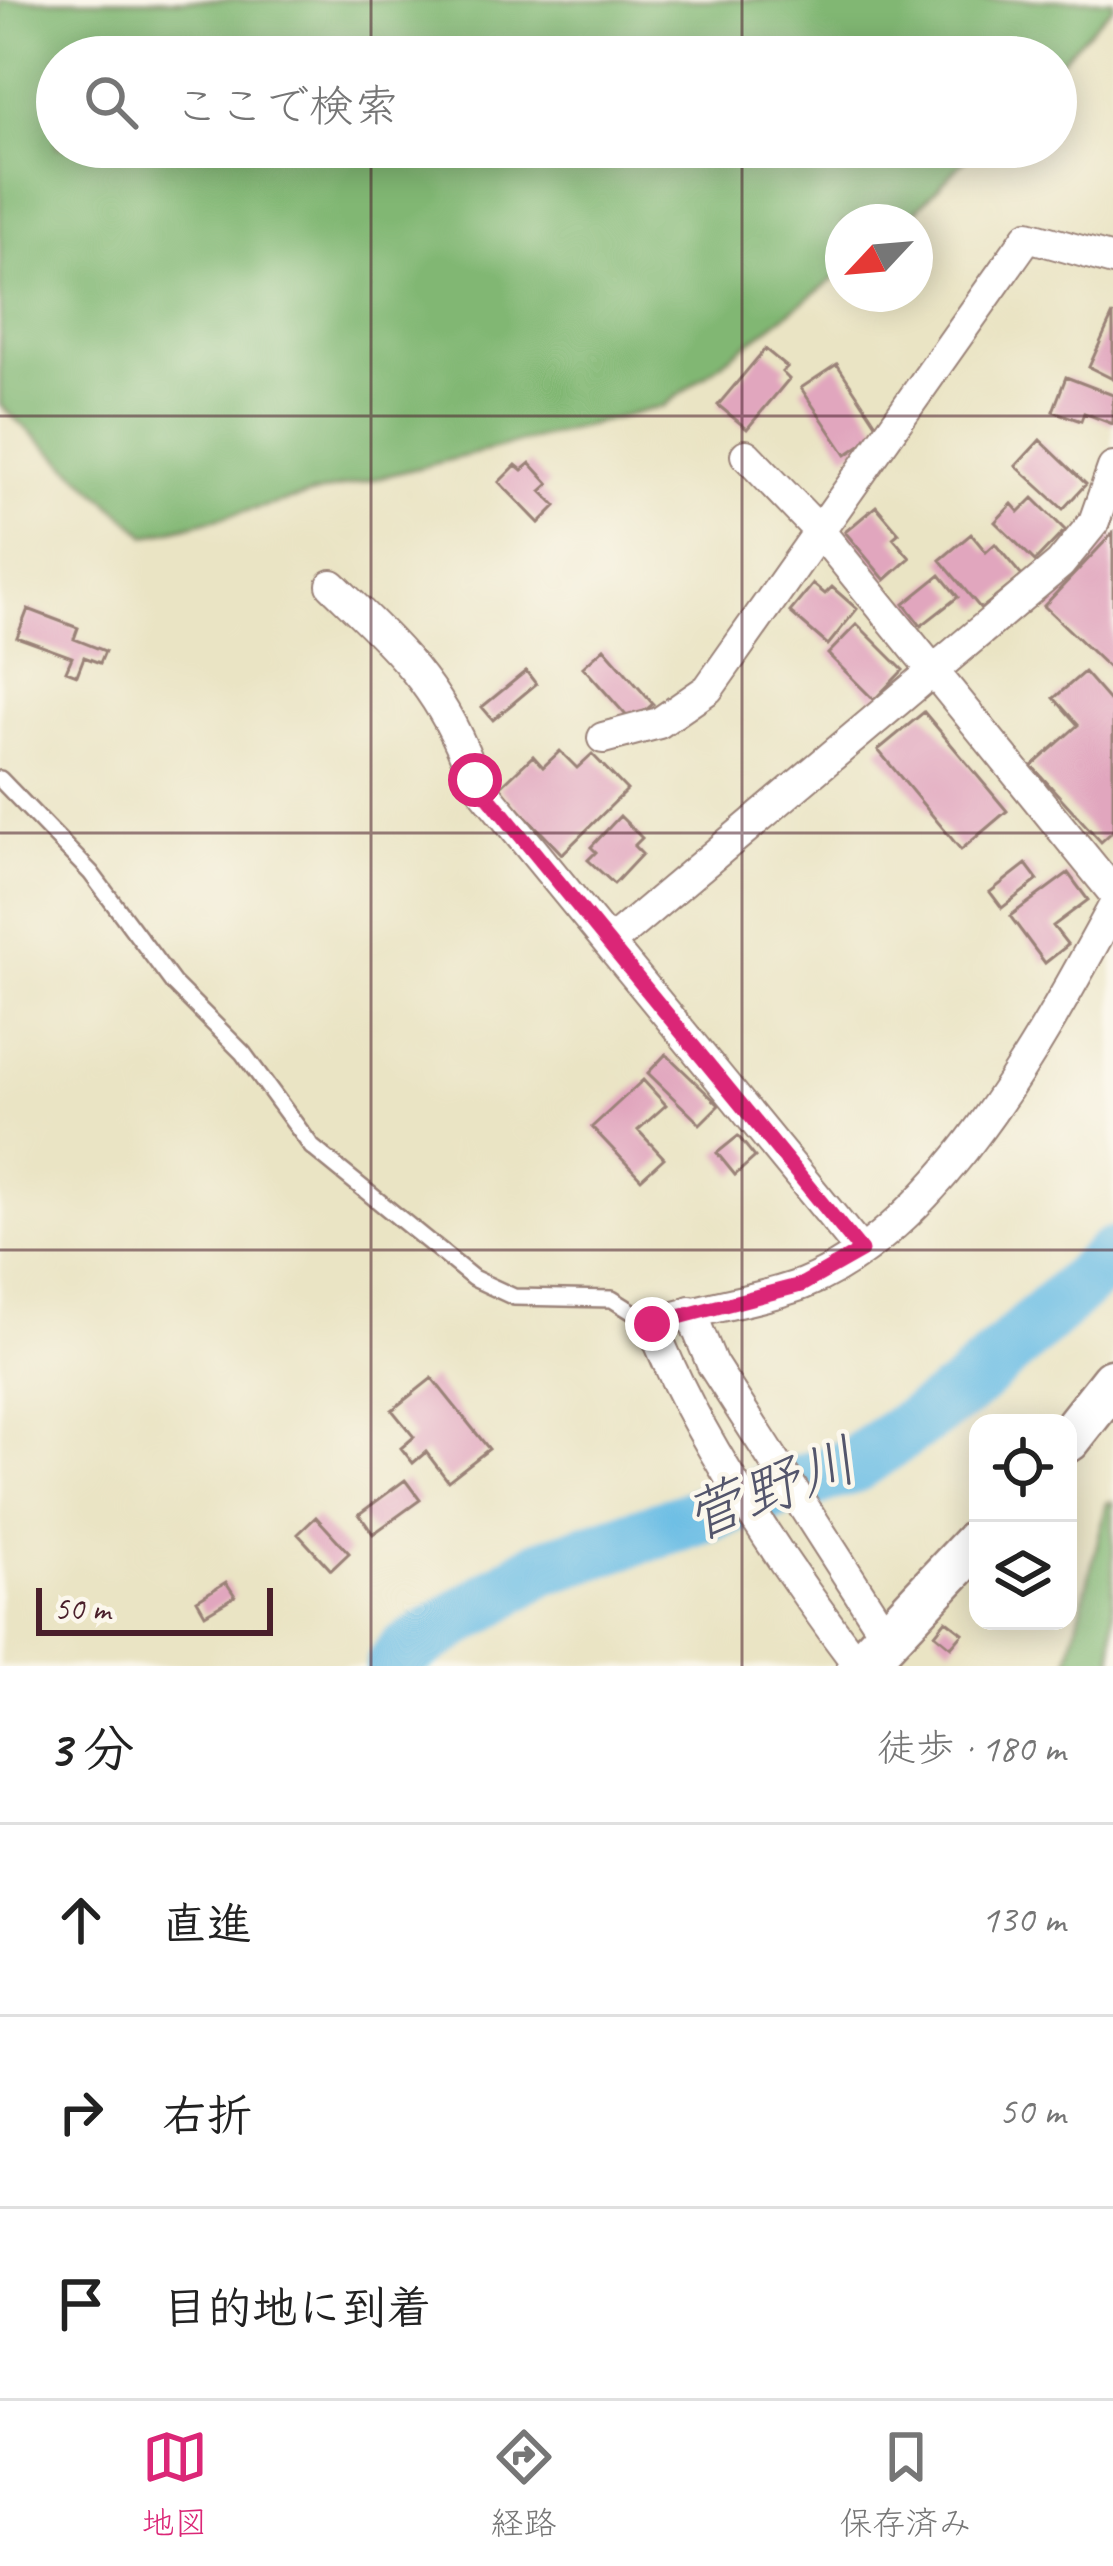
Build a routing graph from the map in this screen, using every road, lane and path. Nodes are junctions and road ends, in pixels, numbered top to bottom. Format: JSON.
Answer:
{"nodes":[{"id":1,"x":1113,"y":260,"type":"edge"},
{"id":2,"x":746,"y":455,"type":"dead end"},
{"id":3,"x":1113,"y":468,"type":"edge"},
{"id":4,"x":821,"y":533,"type":"junction"},
{"id":5,"x":332,"y":585,"type":"dead end"},
{"id":6,"x":933,"y":671,"type":"junction"},
{"id":7,"x":603,"y":738,"type":"dead end"},
{"id":8,"x":0,"y":779,"type":"edge"},
{"id":9,"x":1113,"y":892,"type":"edge"},
{"id":10,"x":1113,"y":908,"type":"edge"},
{"id":11,"x":611,"y":942,"type":"junction"},
{"id":12,"x":861,"y":1251,"type":"junction"},
{"id":13,"x":690,"y":1311,"type":"junction"},
{"id":14,"x":652,"y":1324,"type":"junction"},
{"id":15,"x":1113,"y":1382,"type":"edge"},
{"id":16,"x":1077,"y":1428,"type":"edge"},
{"id":17,"x":969,"y":1550,"type":"edge"},
{"id":18,"x":869,"y":1656,"type":"edge"}],
"edges":[{"from":1,"to":4,"type":"street"},
{"from":2,"to":4,"type":"street"},
{"from":3,"to":6,"type":"street"},
{"from":4,"to":6,"type":"street"},
{"from":4,"to":7,"type":"street"},
{"from":5,"to":11,"type":"street"},
{"from":6,"to":9,"type":"street"},
{"from":6,"to":11,"type":"street"},
{"from":8,"to":14,"type":"lane"},
{"from":10,"to":12,"type":"street"},
{"from":11,"to":12,"type":"street"},
{"from":12,"to":13,"type":"street"},
{"from":13,"to":14,"type":"street"},
{"from":13,"to":18,"type":"street"},
{"from":14,"to":18,"type":"street"},
{"from":15,"to":16,"type":"main road"},
{"from":17,"to":18,"type":"main road"}]}
